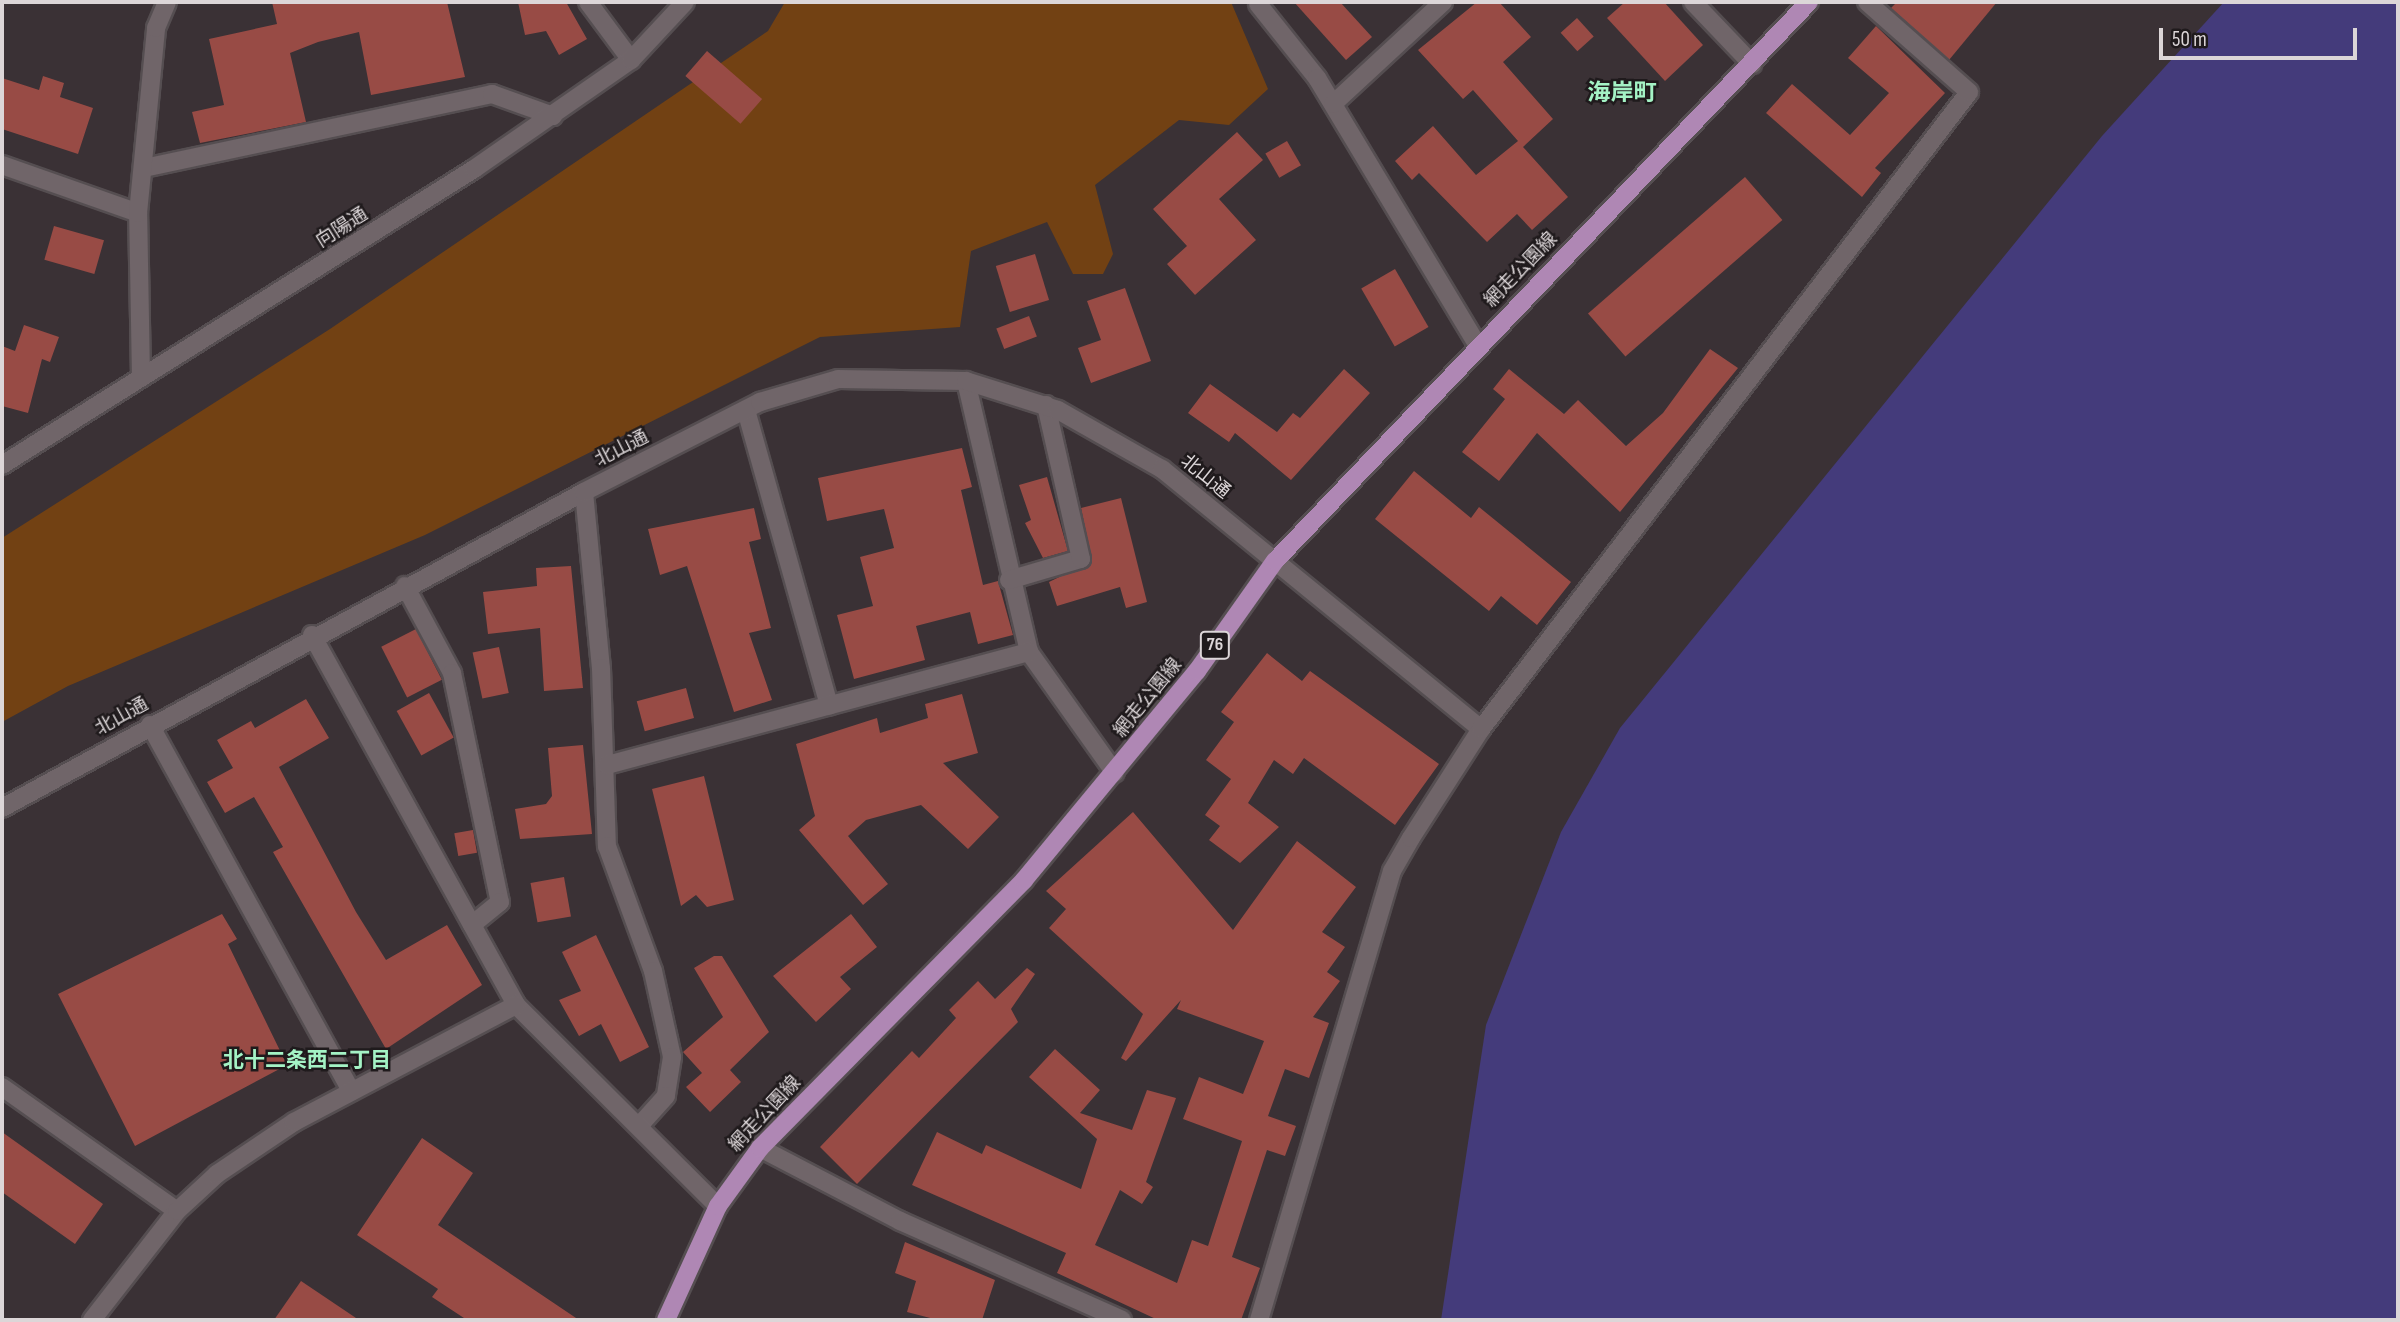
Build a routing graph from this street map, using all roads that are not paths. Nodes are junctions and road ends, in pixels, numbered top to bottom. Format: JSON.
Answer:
{"nodes":[{"id":1,"x":167,"y":2,"type":"edge"},
{"id":2,"x":588,"y":2,"type":"edge"},
{"id":3,"x":685,"y":2,"type":"edge"},
{"id":4,"x":1443,"y":2,"type":"edge"},
{"id":5,"x":1693,"y":2,"type":"edge"},
{"id":6,"x":1809,"y":2,"type":"edge"},
{"id":7,"x":1867,"y":2,"type":"edge"},
{"id":8,"x":1258,"y":4,"type":"dead end"},
{"id":9,"x":631,"y":60,"type":"junction"},
{"id":10,"x":1752,"y":64,"type":"junction"},
{"id":11,"x":1333,"y":104,"type":"junction"},
{"id":12,"x":553,"y":116,"type":"junction"},
{"id":13,"x":2,"y":165,"type":"edge"},
{"id":14,"x":144,"y":168,"type":"junction"},
{"id":15,"x":138,"y":213,"type":"junction"},
{"id":16,"x":1477,"y":344,"type":"junction"},
{"id":17,"x":141,"y":378,"type":"junction"},
{"id":18,"x":966,"y":381,"type":"junction"},
{"id":19,"x":1046,"y":405,"type":"junction"},
{"id":20,"x":746,"y":410,"type":"junction"},
{"id":21,"x":2,"y":465,"type":"edge"},
{"id":22,"x":584,"y":492,"type":"junction"},
{"id":23,"x":1275,"y":561,"type":"junction"},
{"id":24,"x":1009,"y":580,"type":"junction"},
{"id":25,"x":405,"y":586,"type":"junction"},
{"id":26,"x":312,"y":635,"type":"junction"},
{"id":27,"x":1029,"y":652,"type":"junction"},
{"id":28,"x":829,"y":706,"type":"junction"},
{"id":29,"x":150,"y":725,"type":"junction"},
{"id":30,"x":1482,"y":729,"type":"junction"},
{"id":31,"x":607,"y":765,"type":"junction"},
{"id":32,"x":1115,"y":773,"type":"junction"},
{"id":33,"x":2,"y":808,"type":"edge"},
{"id":34,"x":472,"y":925,"type":"junction"},
{"id":35,"x":516,"y":1005,"type":"junction"},
{"id":36,"x":2,"y":1087,"type":"edge"},
{"id":37,"x":351,"y":1091,"type":"junction"},
{"id":38,"x":639,"y":1126,"type":"junction"},
{"id":39,"x":760,"y":1148,"type":"junction"},
{"id":40,"x":718,"y":1206,"type":"junction"},
{"id":41,"x":177,"y":1211,"type":"junction"},
{"id":42,"x":92,"y":1320,"type":"edge"},
{"id":43,"x":666,"y":1320,"type":"edge"},
{"id":44,"x":1122,"y":1320,"type":"edge"},
{"id":45,"x":1259,"y":1320,"type":"edge"}],
"edges":[{"from":1,"to":14,"type":"street"},
{"from":2,"to":9,"type":"street"},
{"from":3,"to":9,"type":"street","name":"向陽通"},
{"from":4,"to":11,"type":"street"},
{"from":5,"to":10,"type":"street"},
{"from":6,"to":10,"type":"main road","name":"網走公園線","number":"76"},
{"from":7,"to":30,"type":"street"},
{"from":8,"to":11,"type":"street"},
{"from":9,"to":12,"type":"street","name":"向陽通"},
{"from":10,"to":16,"type":"main road","name":"網走公園線","number":"76"},
{"from":11,"to":16,"type":"street"},
{"from":12,"to":14,"type":"street"},
{"from":12,"to":17,"type":"street","name":"向陽通"},
{"from":13,"to":15,"type":"street"},
{"from":14,"to":15,"type":"street"},
{"from":15,"to":17,"type":"street"},
{"from":16,"to":23,"type":"main road","name":"網走公園線","number":"76"},
{"from":17,"to":21,"type":"street","name":"向陽通"},
{"from":18,"to":19,"type":"street","name":"北山通"},
{"from":18,"to":20,"type":"street","name":"北山通"},
{"from":18,"to":24,"type":"street"},
{"from":19,"to":23,"type":"street","name":"北山通"},
{"from":19,"to":24,"type":"street"},
{"from":20,"to":22,"type":"street","name":"北山通"},
{"from":20,"to":28,"type":"street"},
{"from":22,"to":25,"type":"street","name":"北山通"},
{"from":22,"to":31,"type":"street"},
{"from":23,"to":30,"type":"street","name":"北山通"},
{"from":23,"to":32,"type":"main road","name":"網走公園線","number":"76"},
{"from":24,"to":27,"type":"street"},
{"from":25,"to":26,"type":"street","name":"北山通"},
{"from":25,"to":34,"type":"street"},
{"from":26,"to":29,"type":"street","name":"北山通"},
{"from":26,"to":34,"type":"street"},
{"from":27,"to":28,"type":"street"},
{"from":27,"to":32,"type":"street"},
{"from":28,"to":31,"type":"street"},
{"from":29,"to":33,"type":"street","name":"北山通"},
{"from":29,"to":37,"type":"street"},
{"from":30,"to":45,"type":"street"},
{"from":31,"to":38,"type":"street"},
{"from":32,"to":39,"type":"main road","name":"網走公園線","number":"76"},
{"from":34,"to":35,"type":"street"},
{"from":35,"to":37,"type":"street"},
{"from":35,"to":38,"type":"street"},
{"from":36,"to":41,"type":"street"},
{"from":37,"to":41,"type":"street"},
{"from":38,"to":40,"type":"street"},
{"from":39,"to":40,"type":"main road","name":"網走公園線","number":"76"},
{"from":39,"to":44,"type":"street"},
{"from":40,"to":43,"type":"main road","name":"網走公園線","number":"76"},
{"from":41,"to":42,"type":"street"}]}
